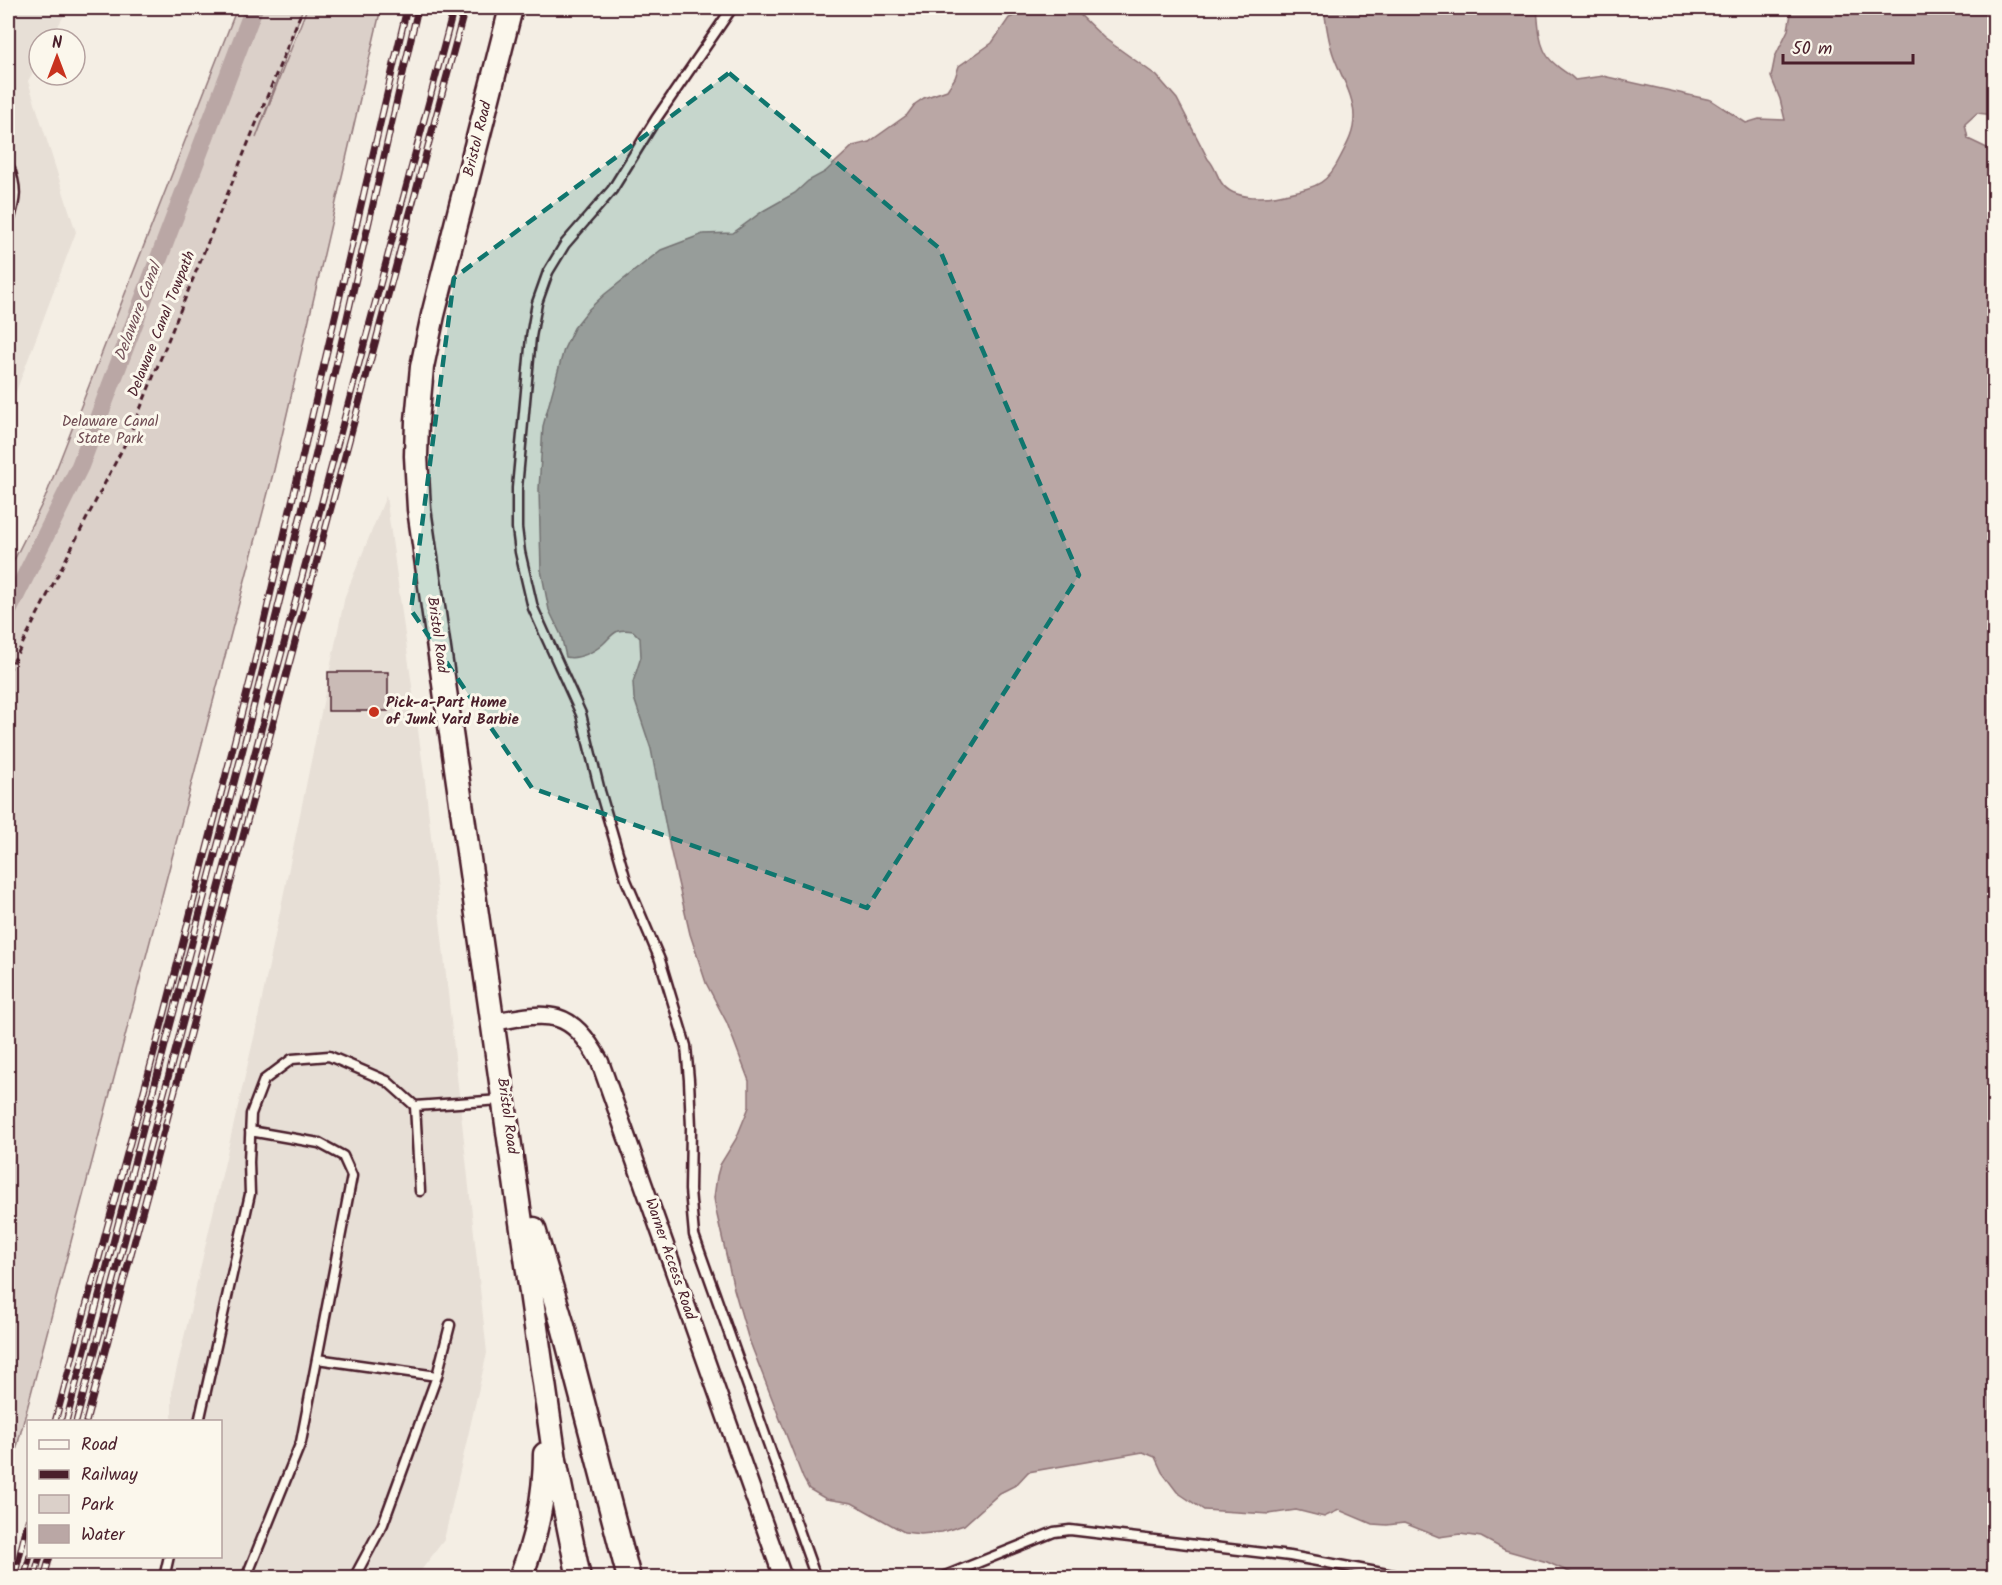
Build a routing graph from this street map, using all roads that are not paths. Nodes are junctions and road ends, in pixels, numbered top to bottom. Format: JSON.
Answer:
{"nodes":[{"id":1,"x":511,"y":8,"type":"edge"},
{"id":2,"x":732,"y":8,"type":"edge"},
{"id":3,"x":8,"y":164,"type":"edge"},
{"id":4,"x":8,"y":225,"type":"edge"},
{"id":5,"x":493,"y":1022,"type":"junction"},
{"id":6,"x":504,"y":1100,"type":"junction"},
{"id":7,"x":415,"y":1106,"type":"junction"},
{"id":8,"x":250,"y":1131,"type":"junction"},
{"id":9,"x":517,"y":1186,"type":"junction"},
{"id":10,"x":420,"y":1191,"type":"dead end"},
{"id":11,"x":529,"y":1268,"type":"junction"},
{"id":12,"x":450,"y":1325,"type":"dead end"},
{"id":13,"x":317,"y":1359,"type":"junction"},
{"id":14,"x":437,"y":1376,"type":"junction"},
{"id":15,"x":199,"y":1420,"type":"edge"},
{"id":16,"x":168,"y":1558,"type":"edge"},
{"id":17,"x":164,"y":1578,"type":"edge"},
{"id":18,"x":246,"y":1578,"type":"edge"},
{"id":19,"x":354,"y":1578,"type":"edge"},
{"id":20,"x":520,"y":1578,"type":"edge"},
{"id":21,"x":579,"y":1578,"type":"edge"},
{"id":22,"x":592,"y":1578,"type":"edge"},
{"id":23,"x":629,"y":1578,"type":"edge"},
{"id":24,"x":783,"y":1578,"type":"edge"},
{"id":25,"x":816,"y":1578,"type":"edge"},
{"id":26,"x":940,"y":1578,"type":"edge"},
{"id":27,"x":1409,"y":1578,"type":"edge"}],
"edges":[{"from":1,"to":5,"type":"main road","name":"Bristol Road"},
{"from":2,"to":25,"type":"lane"},
{"from":3,"to":4,"type":"lane"},
{"from":5,"to":6,"type":"main road","name":"Bristol Road"},
{"from":5,"to":24,"type":"street","name":"Warner Access Road"},
{"from":6,"to":7,"type":"lane"},
{"from":6,"to":9,"type":"main road","name":"Bristol Road"},
{"from":7,"to":8,"type":"lane"},
{"from":7,"to":10,"type":"lane"},
{"from":8,"to":13,"type":"lane"},
{"from":8,"to":15,"type":"lane"},
{"from":9,"to":11,"type":"main road","name":"Bristol Road"},
{"from":9,"to":23,"type":"main road"},
{"from":11,"to":20,"type":"main road"},
{"from":11,"to":21,"type":"main road"},
{"from":11,"to":22,"type":"main road"},
{"from":12,"to":14,"type":"lane"},
{"from":13,"to":14,"type":"lane"},
{"from":13,"to":18,"type":"lane"},
{"from":14,"to":19,"type":"lane"},
{"from":16,"to":17,"type":"lane"},
{"from":26,"to":27,"type":"lane"}]}
